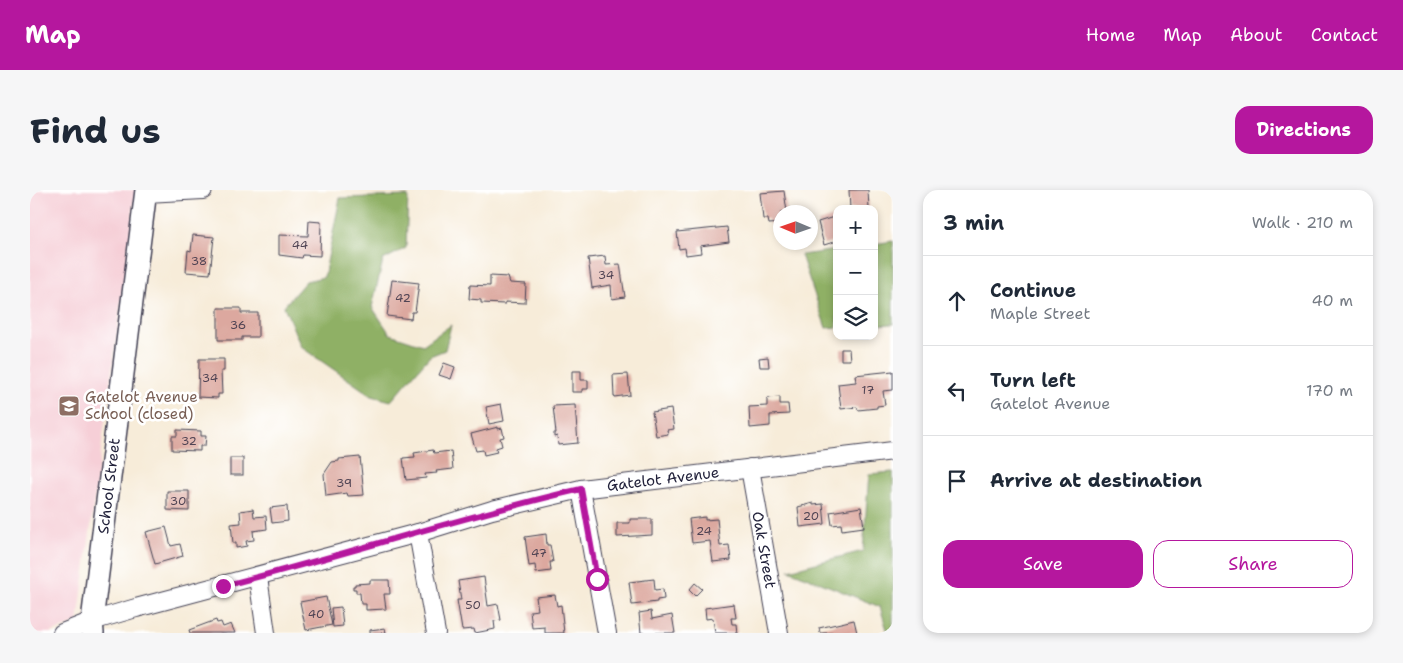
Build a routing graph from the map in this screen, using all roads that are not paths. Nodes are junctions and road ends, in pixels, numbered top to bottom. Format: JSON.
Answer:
{"nodes":[{"id":1,"x":203,"y":190,"type":"edge"},
{"id":2,"x":146,"y":191,"type":"edge"},
{"id":3,"x":893,"y":451,"type":"edge"},
{"id":4,"x":750,"y":468,"type":"junction"},
{"id":5,"x":581,"y":489,"type":"junction"},
{"id":6,"x":418,"y":533,"type":"junction"},
{"id":7,"x":258,"y":576,"type":"junction"},
{"id":8,"x":92,"y":627,"type":"edge"},
{"id":9,"x":62,"y":633,"type":"edge"},
{"id":10,"x":266,"y":633,"type":"edge"},
{"id":11,"x":436,"y":633,"type":"edge"},
{"id":12,"x":607,"y":633,"type":"edge"},
{"id":13,"x":779,"y":633,"type":"edge"}],
"edges":[{"from":1,"to":2,"type":"street"},
{"from":2,"to":8,"type":"street","name":"School Street"},
{"from":3,"to":4,"type":"street","name":"Gatelot Avenue"},
{"from":4,"to":5,"type":"street","name":"Gatelot Avenue"},
{"from":4,"to":13,"type":"street","name":"Oak Street"},
{"from":5,"to":6,"type":"street","name":"Gatelot Avenue"},
{"from":5,"to":12,"type":"street"},
{"from":6,"to":7,"type":"street","name":"Gatelot Avenue"},
{"from":6,"to":11,"type":"street"},
{"from":7,"to":8,"type":"street","name":"Gatelot Avenue"},
{"from":7,"to":10,"type":"street"},
{"from":8,"to":9,"type":"street","name":"Gatelot Avenue"}]}
